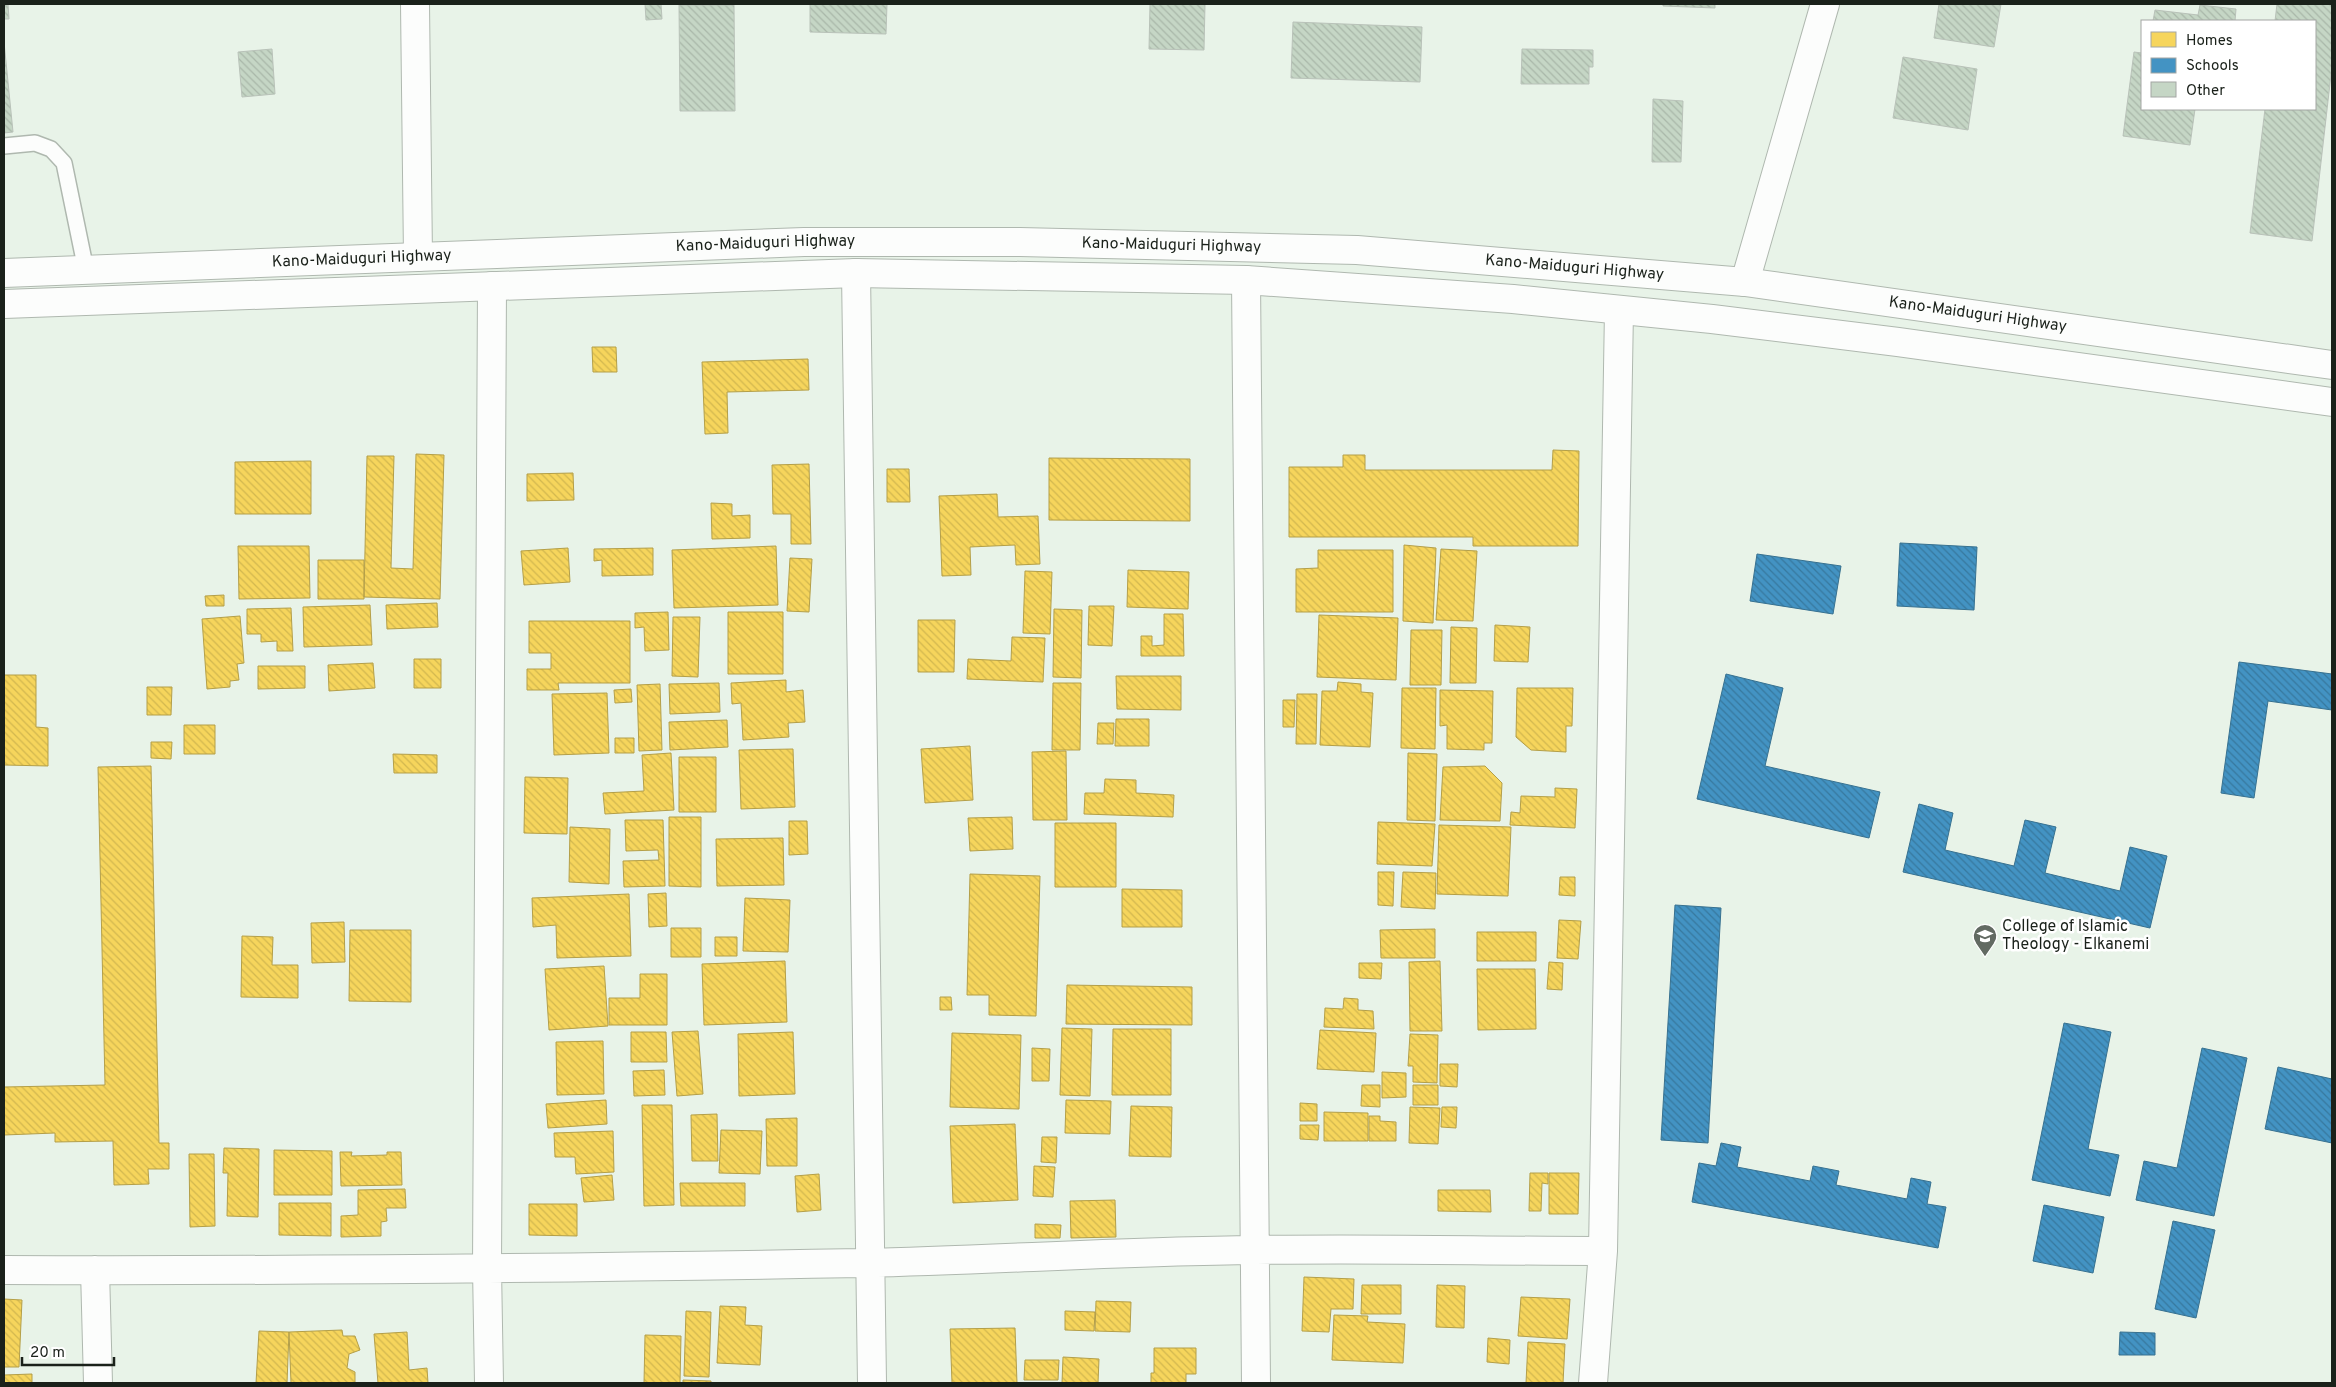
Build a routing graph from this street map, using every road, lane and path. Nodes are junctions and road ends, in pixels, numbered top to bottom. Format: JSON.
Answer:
{"nodes":[{"id":1,"x":415,"y":4,"type":"edge"},
{"id":2,"x":1825,"y":4,"type":"edge"},
{"id":3,"x":4,"y":146,"type":"edge"},
{"id":4,"x":418,"y":257,"type":"junction"},
{"id":5,"x":86,"y":270,"type":"junction"},
{"id":6,"x":4,"y":273,"type":"edge"},
{"id":7,"x":856,"y":273,"type":"junction"},
{"id":8,"x":1246,"y":280,"type":"junction"},
{"id":9,"x":1745,"y":282,"type":"junction"},
{"id":10,"x":492,"y":286,"type":"junction"},
{"id":11,"x":4,"y":304,"type":"edge"},
{"id":12,"x":1619,"y":310,"type":"junction"},
{"id":13,"x":2332,"y":361,"type":"edge"},
{"id":14,"x":2332,"y":402,"type":"edge"},
{"id":15,"x":1256,"y":1250,"type":"junction"},
{"id":16,"x":1602,"y":1252,"type":"junction"},
{"id":17,"x":869,"y":1263,"type":"junction"},
{"id":18,"x":487,"y":1268,"type":"junction"},
{"id":19,"x":4,"y":1270,"type":"edge"},
{"id":20,"x":95,"y":1270,"type":"junction"},
{"id":21,"x":98,"y":1383,"type":"edge"},
{"id":22,"x":488,"y":1383,"type":"edge"},
{"id":23,"x":872,"y":1383,"type":"edge"},
{"id":24,"x":1256,"y":1383,"type":"edge"},
{"id":25,"x":1594,"y":1383,"type":"edge"}],
"edges":[{"from":1,"to":4,"type":"main road"},
{"from":2,"to":9,"type":"main road"},
{"from":3,"to":5,"type":"lane"},
{"from":4,"to":5,"type":"main road","name":"Kano-Maiduguri Highway"},
{"from":4,"to":9,"type":"main road","name":"Kano-Maiduguri Highway"},
{"from":5,"to":6,"type":"main road","name":"Kano-Maiduguri Highway"},
{"from":7,"to":8,"type":"main road","name":"Kano-Maiduguri Highway"},
{"from":7,"to":10,"type":"main road","name":"Kano-Maiduguri Highway"},
{"from":7,"to":17,"type":"main road"},
{"from":8,"to":12,"type":"main road","name":"Kano-Maiduguri Highway"},
{"from":8,"to":15,"type":"main road"},
{"from":9,"to":13,"type":"main road","name":"Kano-Maiduguri Highway"},
{"from":10,"to":11,"type":"main road","name":"Kano-Maiduguri Highway"},
{"from":10,"to":18,"type":"main road"},
{"from":12,"to":14,"type":"main road","name":"Kano-Maiduguri Highway"},
{"from":12,"to":16,"type":"main road"},
{"from":15,"to":16,"type":"main road"},
{"from":15,"to":17,"type":"main road"},
{"from":15,"to":24,"type":"main road"},
{"from":16,"to":25,"type":"main road"},
{"from":17,"to":18,"type":"main road"},
{"from":17,"to":23,"type":"main road"},
{"from":18,"to":20,"type":"main road"},
{"from":18,"to":22,"type":"main road"},
{"from":19,"to":20,"type":"main road"},
{"from":20,"to":21,"type":"main road"}]}
